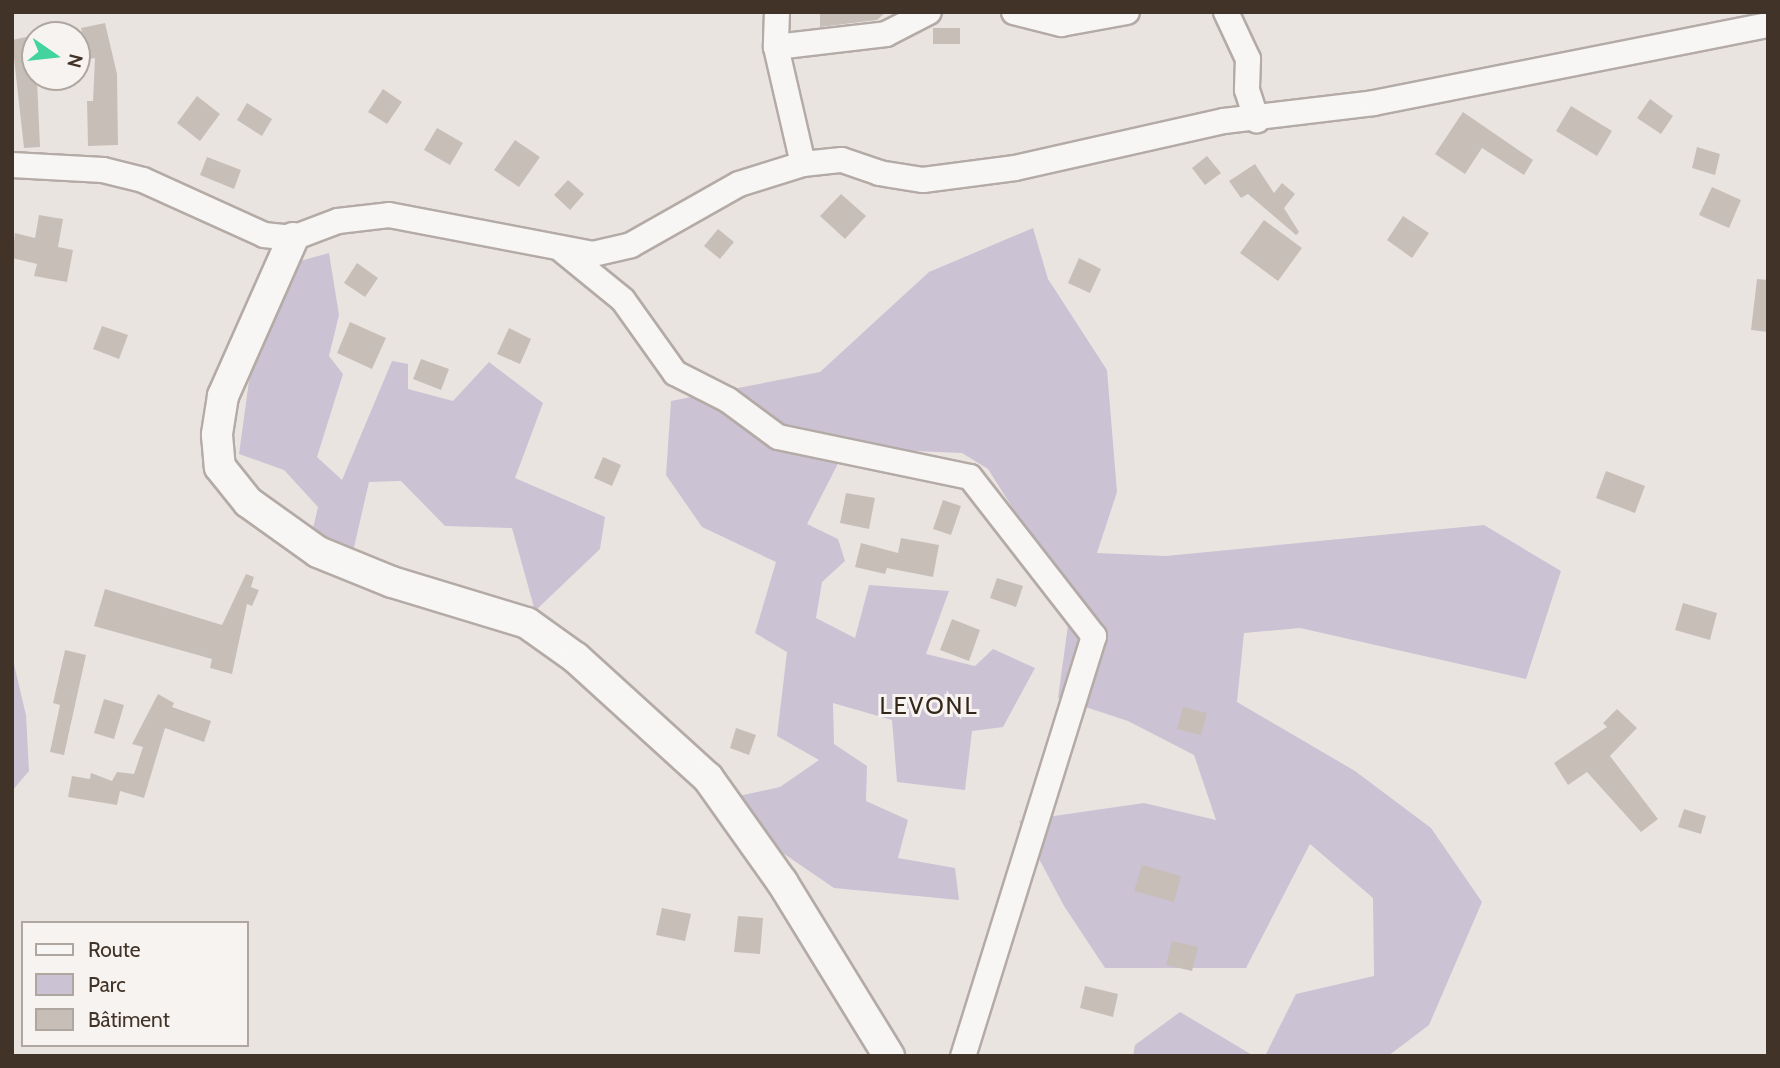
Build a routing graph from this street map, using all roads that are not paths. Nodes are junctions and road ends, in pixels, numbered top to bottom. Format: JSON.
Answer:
{"nodes":[{"id":1,"x":777,"y":12,"type":"edge"},
{"id":2,"x":929,"y":12,"type":"edge"},
{"id":3,"x":1014,"y":12,"type":"edge"},
{"id":4,"x":1127,"y":12,"type":"edge"},
{"id":5,"x":1226,"y":12,"type":"edge"},
{"id":6,"x":1768,"y":25,"type":"edge"},
{"id":7,"x":776,"y":47,"type":"junction"},
{"id":8,"x":1257,"y":120,"type":"junction"},
{"id":9,"x":803,"y":164,"type":"junction"},
{"id":10,"x":12,"y":165,"type":"edge"},
{"id":11,"x":293,"y":238,"type":"junction"},
{"id":12,"x":560,"y":247,"type":"junction"},
{"id":13,"x":889,"y":1056,"type":"edge"},
{"id":14,"x":963,"y":1056,"type":"edge"}],
"edges":[{"from":1,"to":7,"type":"street"},
{"from":2,"to":7,"type":"street"},
{"from":3,"to":4,"type":"street"},
{"from":5,"to":8,"type":"street"},
{"from":6,"to":8,"type":"street"},
{"from":7,"to":9,"type":"street"},
{"from":8,"to":9,"type":"street"},
{"from":9,"to":12,"type":"street"},
{"from":10,"to":11,"type":"street"},
{"from":11,"to":12,"type":"street"},
{"from":11,"to":13,"type":"street"},
{"from":12,"to":14,"type":"street"}]}
